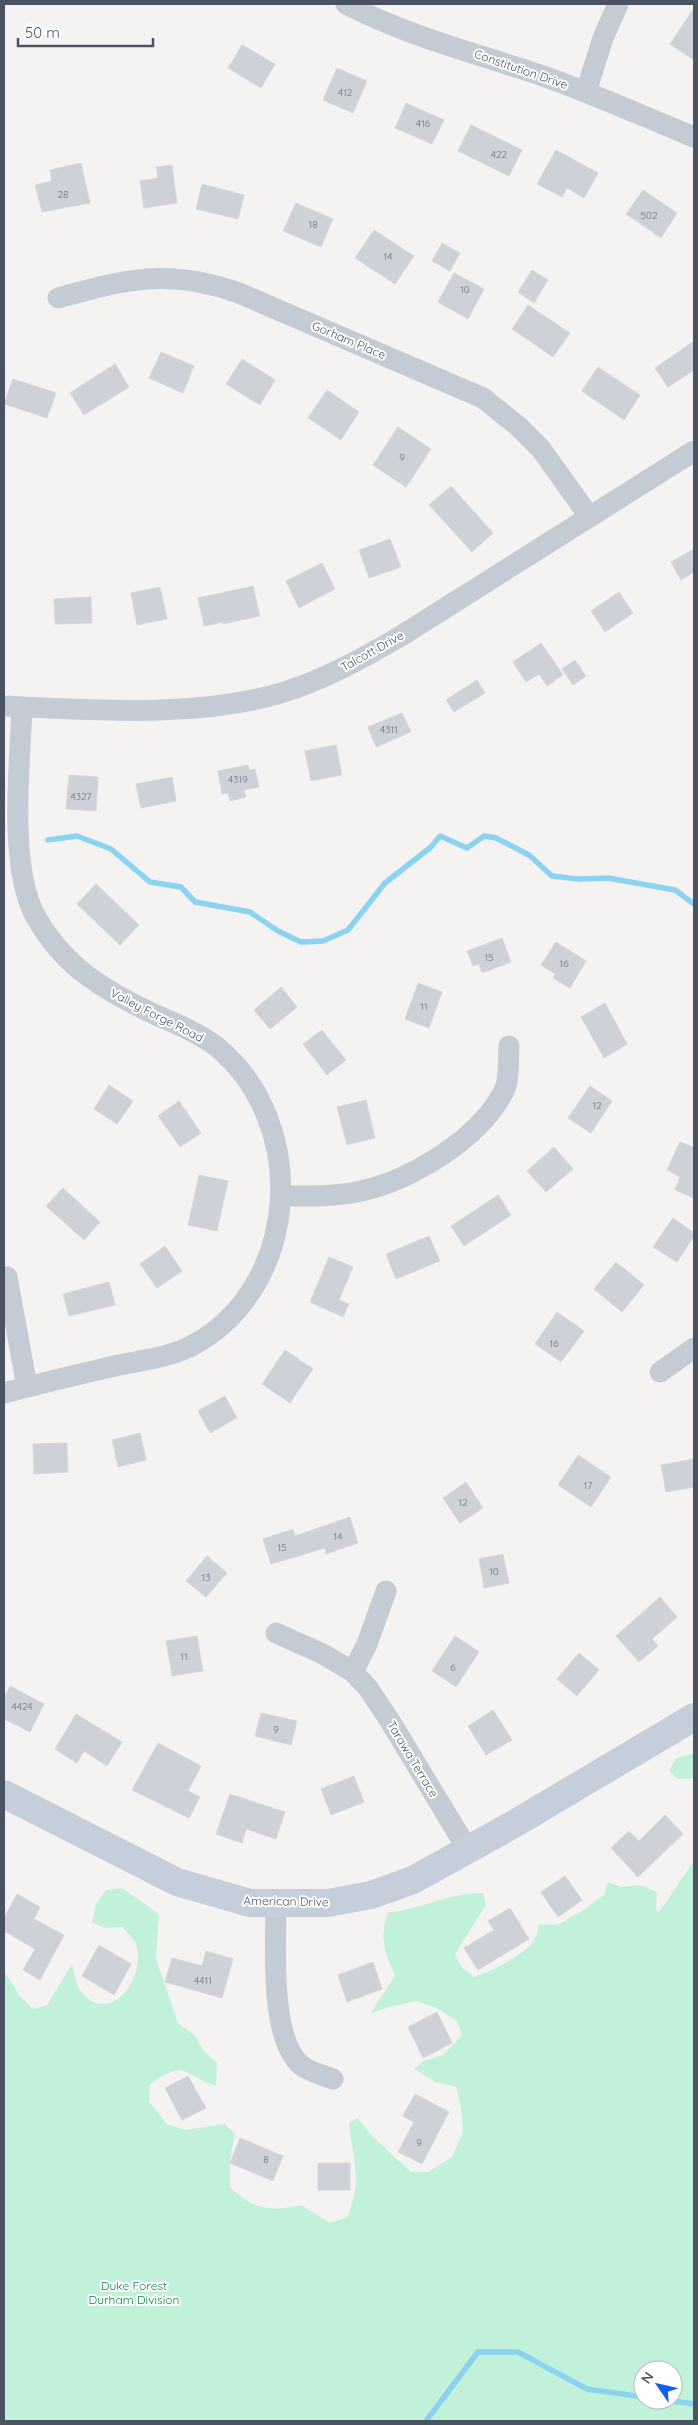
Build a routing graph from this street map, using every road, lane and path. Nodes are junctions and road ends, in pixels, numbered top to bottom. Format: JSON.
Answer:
{"nodes":[{"id":1,"x":346,"y":4,"type":"edge"},
{"id":2,"x":618,"y":4,"type":"edge"},
{"id":3,"x":586,"y":92,"type":"junction"},
{"id":4,"x":694,"y":137,"type":"edge"},
{"id":5,"x":58,"y":298,"type":"dead end"},
{"id":6,"x":694,"y":451,"type":"edge"},
{"id":7,"x":589,"y":516,"type":"junction"},
{"id":8,"x":13,"y":707,"type":"edge"},
{"id":9,"x":509,"y":1046,"type":"dead end"},
{"id":10,"x":282,"y":1196,"type":"junction"},
{"id":11,"x":7,"y":1277,"type":"dead end"},
{"id":12,"x":694,"y":1348,"type":"edge"},
{"id":13,"x":660,"y":1372,"type":"dead end"},
{"id":14,"x":27,"y":1387,"type":"junction"},
{"id":15,"x":4,"y":1393,"type":"edge"},
{"id":16,"x":386,"y":1591,"type":"dead end"},
{"id":17,"x":276,"y":1633,"type":"dead end"},
{"id":18,"x":353,"y":1672,"type":"junction"},
{"id":19,"x":694,"y":1717,"type":"edge"},
{"id":20,"x":4,"y":1794,"type":"edge"},
{"id":21,"x":468,"y":1850,"type":"junction"},
{"id":22,"x":276,"y":1904,"type":"junction"},
{"id":23,"x":333,"y":2079,"type":"dead end"}],
"edges":[{"from":1,"to":3,"type":"street","name":"Constitution Drive"},
{"from":2,"to":3,"type":"street"},
{"from":3,"to":4,"type":"street","name":"Constitution Drive"},
{"from":5,"to":7,"type":"street","name":"Gorham Place"},
{"from":6,"to":7,"type":"street","name":"Talcott Drive"},
{"from":7,"to":8,"type":"street","name":"Talcott Drive"},
{"from":8,"to":10,"type":"street","name":"Valley Forge Road"},
{"from":9,"to":10,"type":"street"},
{"from":10,"to":14,"type":"street","name":"Valley Forge Road"},
{"from":11,"to":14,"type":"street"},
{"from":12,"to":13,"type":"street"},
{"from":14,"to":15,"type":"street","name":"Valley Forge Road"},
{"from":16,"to":18,"type":"street"},
{"from":17,"to":18,"type":"street","name":"Tarawa Terrace"},
{"from":18,"to":21,"type":"street","name":"Tarawa Terrace"},
{"from":19,"to":21,"type":"street","name":"American Drive"},
{"from":20,"to":22,"type":"street","name":"American Drive"},
{"from":21,"to":22,"type":"street","name":"American Drive"},
{"from":22,"to":23,"type":"street"}]}
